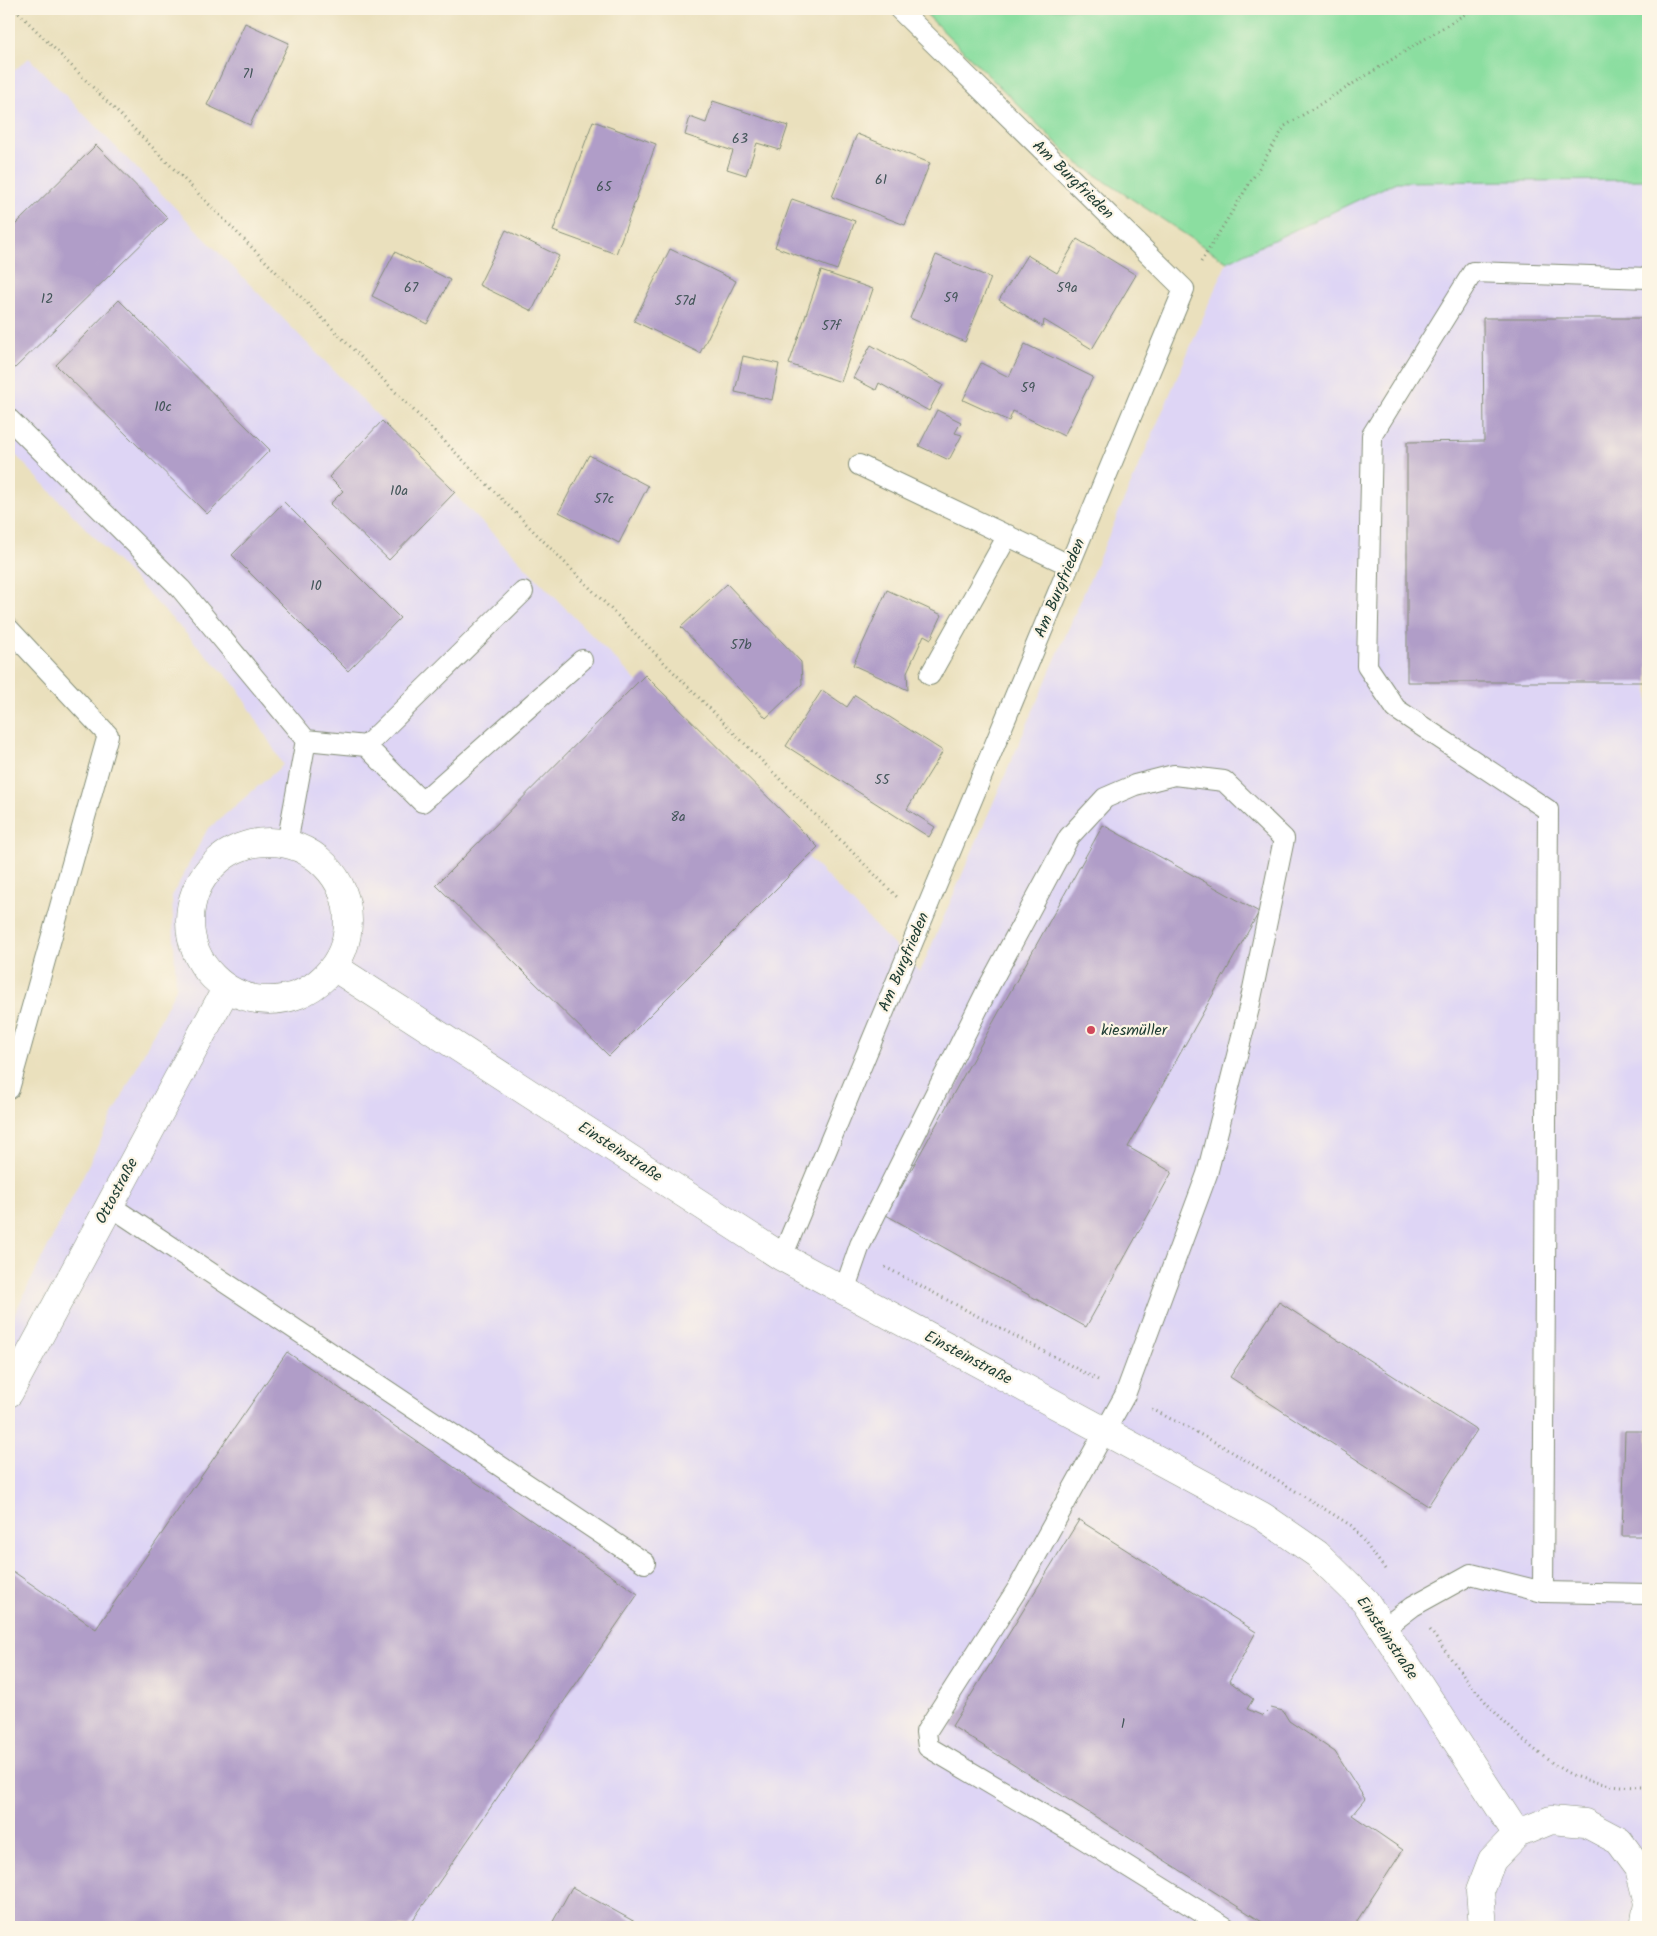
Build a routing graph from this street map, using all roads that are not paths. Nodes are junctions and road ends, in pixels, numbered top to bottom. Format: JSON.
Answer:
{"nodes":[{"id":1,"x":899,"y":9,"type":"edge"},
{"id":2,"x":1648,"y":278,"type":"edge"},
{"id":3,"x":9,"y":419,"type":"edge"},
{"id":4,"x":859,"y":465,"type":"dead end"},
{"id":5,"x":1008,"y":535,"type":"junction"},
{"id":6,"x":1070,"y":565,"type":"junction"},
{"id":7,"x":524,"y":592,"type":"dead end"},
{"id":8,"x":9,"y":629,"type":"edge"},
{"id":9,"x":582,"y":660,"type":"dead end"},
{"id":10,"x":930,"y":675,"type":"dead end"},
{"id":11,"x":306,"y":740,"type":"junction"},
{"id":12,"x":366,"y":746,"type":"junction"},
{"id":13,"x":287,"y":844,"type":"junction"},
{"id":14,"x":334,"y":967,"type":"junction"},
{"id":15,"x":226,"y":989,"type":"junction"},
{"id":16,"x":9,"y":1089,"type":"edge"},
{"id":17,"x":109,"y":1205,"type":"junction"},
{"id":18,"x":782,"y":1257,"type":"junction"},
{"id":19,"x":844,"y":1291,"type":"junction"},
{"id":20,"x":9,"y":1393,"type":"edge"},
{"id":21,"x":1105,"y":1431,"type":"junction"},
{"id":22,"x":645,"y":1562,"type":"dead end"},
{"id":23,"x":1543,"y":1592,"type":"junction"},
{"id":24,"x":1648,"y":1594,"type":"edge"},
{"id":25,"x":1383,"y":1629,"type":"junction"},
{"id":26,"x":1517,"y":1834,"type":"junction"},
{"id":27,"x":1644,"y":1866,"type":"edge"},
{"id":28,"x":1225,"y":1927,"type":"edge"},
{"id":29,"x":1483,"y":1927,"type":"edge"},
{"id":30,"x":1644,"y":1927,"type":"edge"}],
"edges":[{"from":1,"to":6,"type":"lane","name":"Am Burgfrieden"},
{"from":2,"to":23,"type":"lane"},
{"from":3,"to":11,"type":"lane"},
{"from":4,"to":5,"type":"lane"},
{"from":5,"to":6,"type":"lane"},
{"from":5,"to":10,"type":"lane"},
{"from":6,"to":18,"type":"lane","name":"Am Burgfrieden"},
{"from":7,"to":12,"type":"lane"},
{"from":8,"to":16,"type":"lane"},
{"from":9,"to":12,"type":"lane"},
{"from":11,"to":12,"type":"lane"},
{"from":11,"to":13,"type":"lane"},
{"from":13,"to":14,"type":"street"},
{"from":13,"to":15,"type":"street"},
{"from":14,"to":15,"type":"street"},
{"from":14,"to":18,"type":"street","name":"Einsteinstraße"},
{"from":15,"to":17,"type":"street","name":"Ottostraße"},
{"from":17,"to":20,"type":"street","name":"Ottostraße"},
{"from":17,"to":22,"type":"lane"},
{"from":18,"to":19,"type":"street","name":"Einsteinstraße"},
{"from":19,"to":21,"type":"street","name":"Einsteinstraße"},
{"from":19,"to":21,"type":"lane"},
{"from":21,"to":25,"type":"street","name":"Einsteinstraße"},
{"from":21,"to":28,"type":"lane"},
{"from":23,"to":24,"type":"lane"},
{"from":23,"to":25,"type":"lane"},
{"from":25,"to":26,"type":"street","name":"Einsteinstraße"},
{"from":26,"to":27,"type":"street"},
{"from":26,"to":29,"type":"street"},
{"from":27,"to":30,"type":"street"}]}
